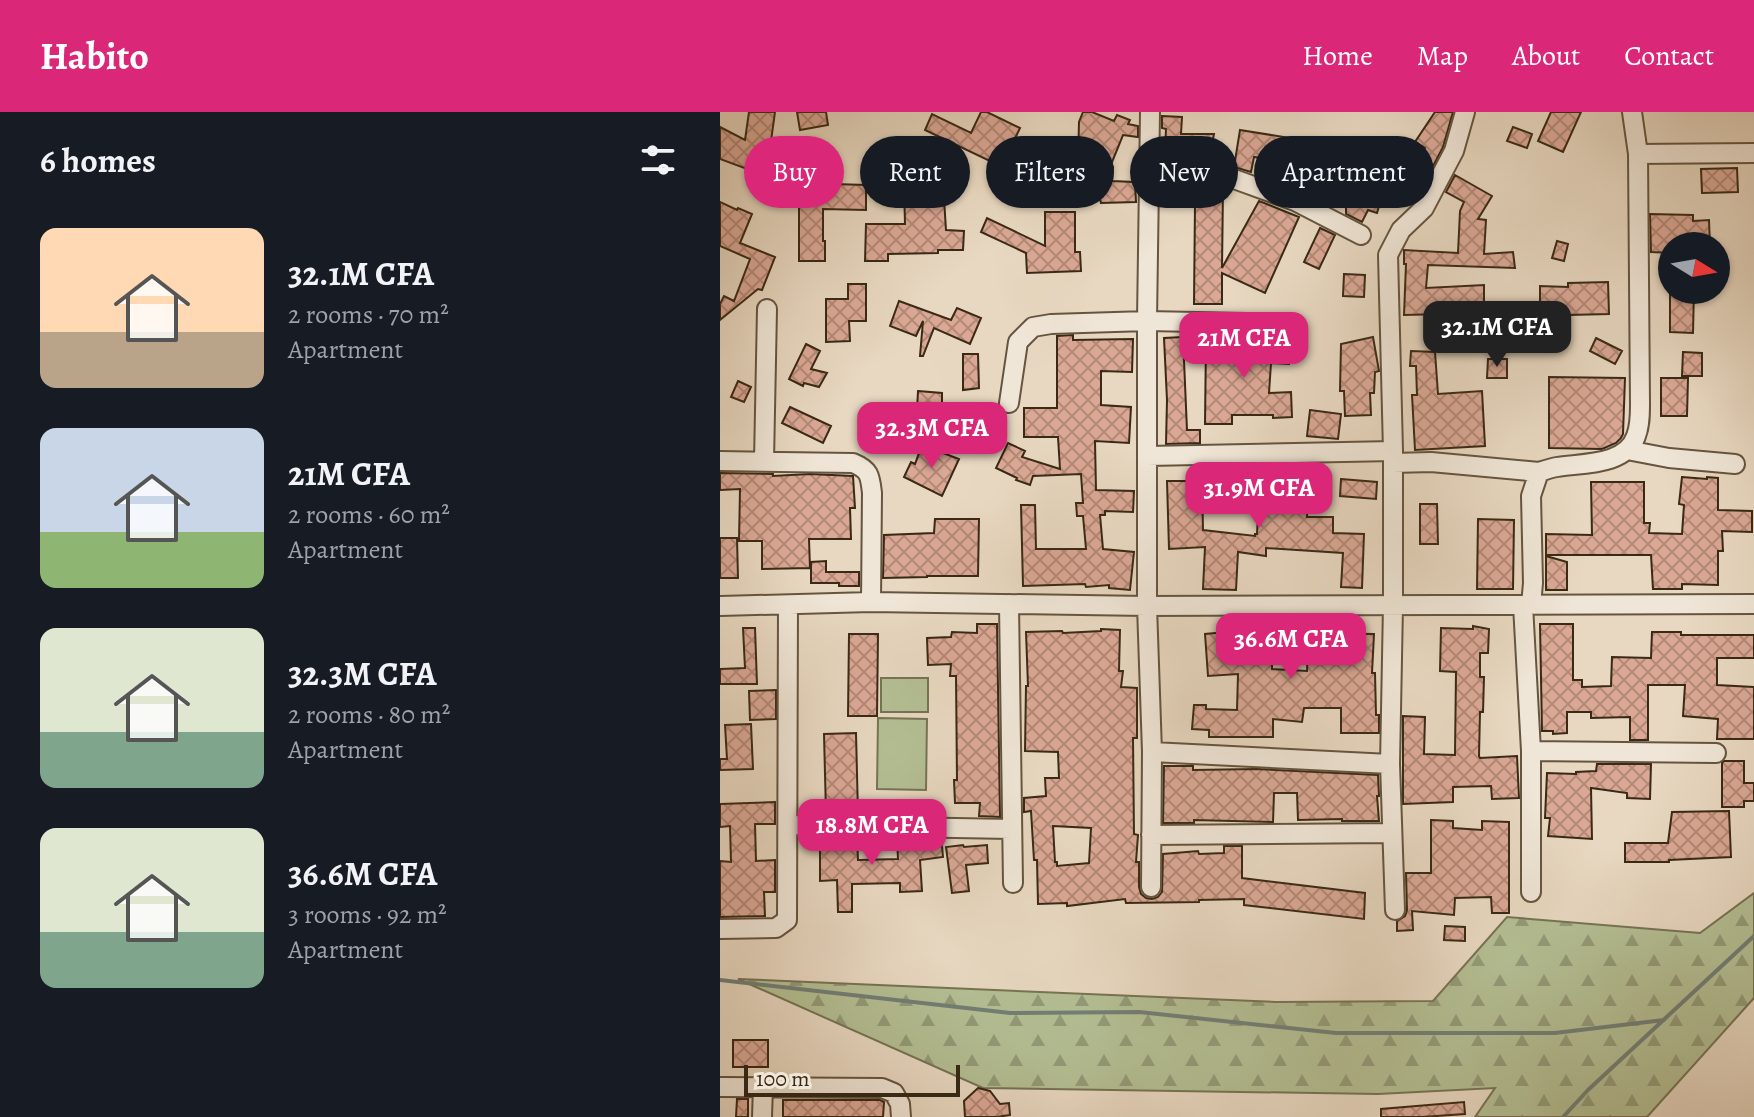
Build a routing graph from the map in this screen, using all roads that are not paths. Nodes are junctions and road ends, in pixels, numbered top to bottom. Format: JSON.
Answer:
{"nodes":[{"id":1,"x":1150,"y":112,"type":"edge"},
{"id":2,"x":1465,"y":112,"type":"edge"},
{"id":3,"x":1632,"y":112,"type":"edge"},
{"id":4,"x":1150,"y":136,"type":"edge"},
{"id":5,"x":1754,"y":153,"type":"edge"},
{"id":6,"x":1638,"y":154,"type":"junction"},
{"id":7,"x":1238,"y":180,"type":"edge"},
{"id":8,"x":1150,"y":208,"type":"edge"},
{"id":9,"x":1361,"y":235,"type":"dead end"},
{"id":10,"x":767,"y":309,"type":"dead end"},
{"id":11,"x":1147,"y":321,"type":"junction"},
{"id":12,"x":1295,"y":324,"type":"dead end"},
{"id":13,"x":1009,"y":403,"type":"dead end"},
{"id":14,"x":1627,"y":450,"type":"junction"},
{"id":15,"x":1148,"y":456,"type":"junction"},
{"id":16,"x":1393,"y":457,"type":"junction"},
{"id":17,"x":720,"y":461,"type":"edge"},
{"id":18,"x":764,"y":461,"type":"junction"},
{"id":19,"x":1735,"y":464,"type":"dead end"},
{"id":20,"x":1539,"y":472,"type":"junction"},
{"id":21,"x":871,"y":602,"type":"junction"},
{"id":22,"x":1009,"y":604,"type":"junction"},
{"id":23,"x":1754,"y":604,"type":"edge"},
{"id":24,"x":788,"y":605,"type":"junction"},
{"id":25,"x":1393,"y":605,"type":"junction"},
{"id":26,"x":1527,"y":605,"type":"junction"},
{"id":27,"x":720,"y":606,"type":"edge"},
{"id":28,"x":1147,"y":606,"type":"junction"},
{"id":29,"x":1531,"y":751,"type":"junction"},
{"id":30,"x":1152,"y":752,"type":"junction"},
{"id":31,"x":1716,"y":753,"type":"dead end"},
{"id":32,"x":1390,"y":764,"type":"junction"},
{"id":33,"x":788,"y":825,"type":"junction"},
{"id":34,"x":1011,"y":829,"type":"junction"},
{"id":35,"x":1392,"y":833,"type":"junction"},
{"id":36,"x":1151,"y":835,"type":"junction"},
{"id":37,"x":1013,"y":883,"type":"dead end"},
{"id":38,"x":1151,"y":887,"type":"dead end"},
{"id":39,"x":1531,"y":892,"type":"dead end"},
{"id":40,"x":1395,"y":910,"type":"dead end"},
{"id":41,"x":720,"y":929,"type":"edge"},
{"id":42,"x":720,"y":1087,"type":"edge"},
{"id":43,"x":763,"y":1087,"type":"junction"},
{"id":44,"x":762,"y":1117,"type":"edge"},
{"id":45,"x":901,"y":1117,"type":"edge"}],
"edges":[{"from":1,"to":4,"type":"street"},
{"from":2,"to":16,"type":"street"},
{"from":3,"to":6,"type":"street"},
{"from":5,"to":6,"type":"street"},
{"from":6,"to":14,"type":"street"},
{"from":7,"to":9,"type":"street"},
{"from":8,"to":11,"type":"street"},
{"from":10,"to":18,"type":"street"},
{"from":11,"to":12,"type":"street"},
{"from":11,"to":13,"type":"street"},
{"from":11,"to":15,"type":"street"},
{"from":14,"to":19,"type":"street"},
{"from":14,"to":20,"type":"street"},
{"from":15,"to":16,"type":"street"},
{"from":15,"to":28,"type":"street"},
{"from":16,"to":20,"type":"street"},
{"from":16,"to":25,"type":"street"},
{"from":17,"to":18,"type":"street"},
{"from":18,"to":21,"type":"street"},
{"from":20,"to":26,"type":"street"},
{"from":21,"to":22,"type":"street"},
{"from":21,"to":24,"type":"street"},
{"from":22,"to":28,"type":"street"},
{"from":22,"to":34,"type":"street"},
{"from":23,"to":26,"type":"street"},
{"from":24,"to":27,"type":"street"},
{"from":24,"to":33,"type":"street"},
{"from":25,"to":26,"type":"street"},
{"from":25,"to":28,"type":"street"},
{"from":25,"to":32,"type":"street"},
{"from":26,"to":29,"type":"street"},
{"from":28,"to":30,"type":"street"},
{"from":29,"to":31,"type":"street"},
{"from":29,"to":39,"type":"street"},
{"from":30,"to":32,"type":"street"},
{"from":30,"to":36,"type":"street"},
{"from":32,"to":35,"type":"street"},
{"from":33,"to":34,"type":"street"},
{"from":33,"to":41,"type":"street"},
{"from":34,"to":37,"type":"street"},
{"from":35,"to":36,"type":"street"},
{"from":35,"to":40,"type":"street"},
{"from":36,"to":38,"type":"street"},
{"from":42,"to":43,"type":"street"},
{"from":43,"to":44,"type":"street"},
{"from":43,"to":45,"type":"street"}]}
